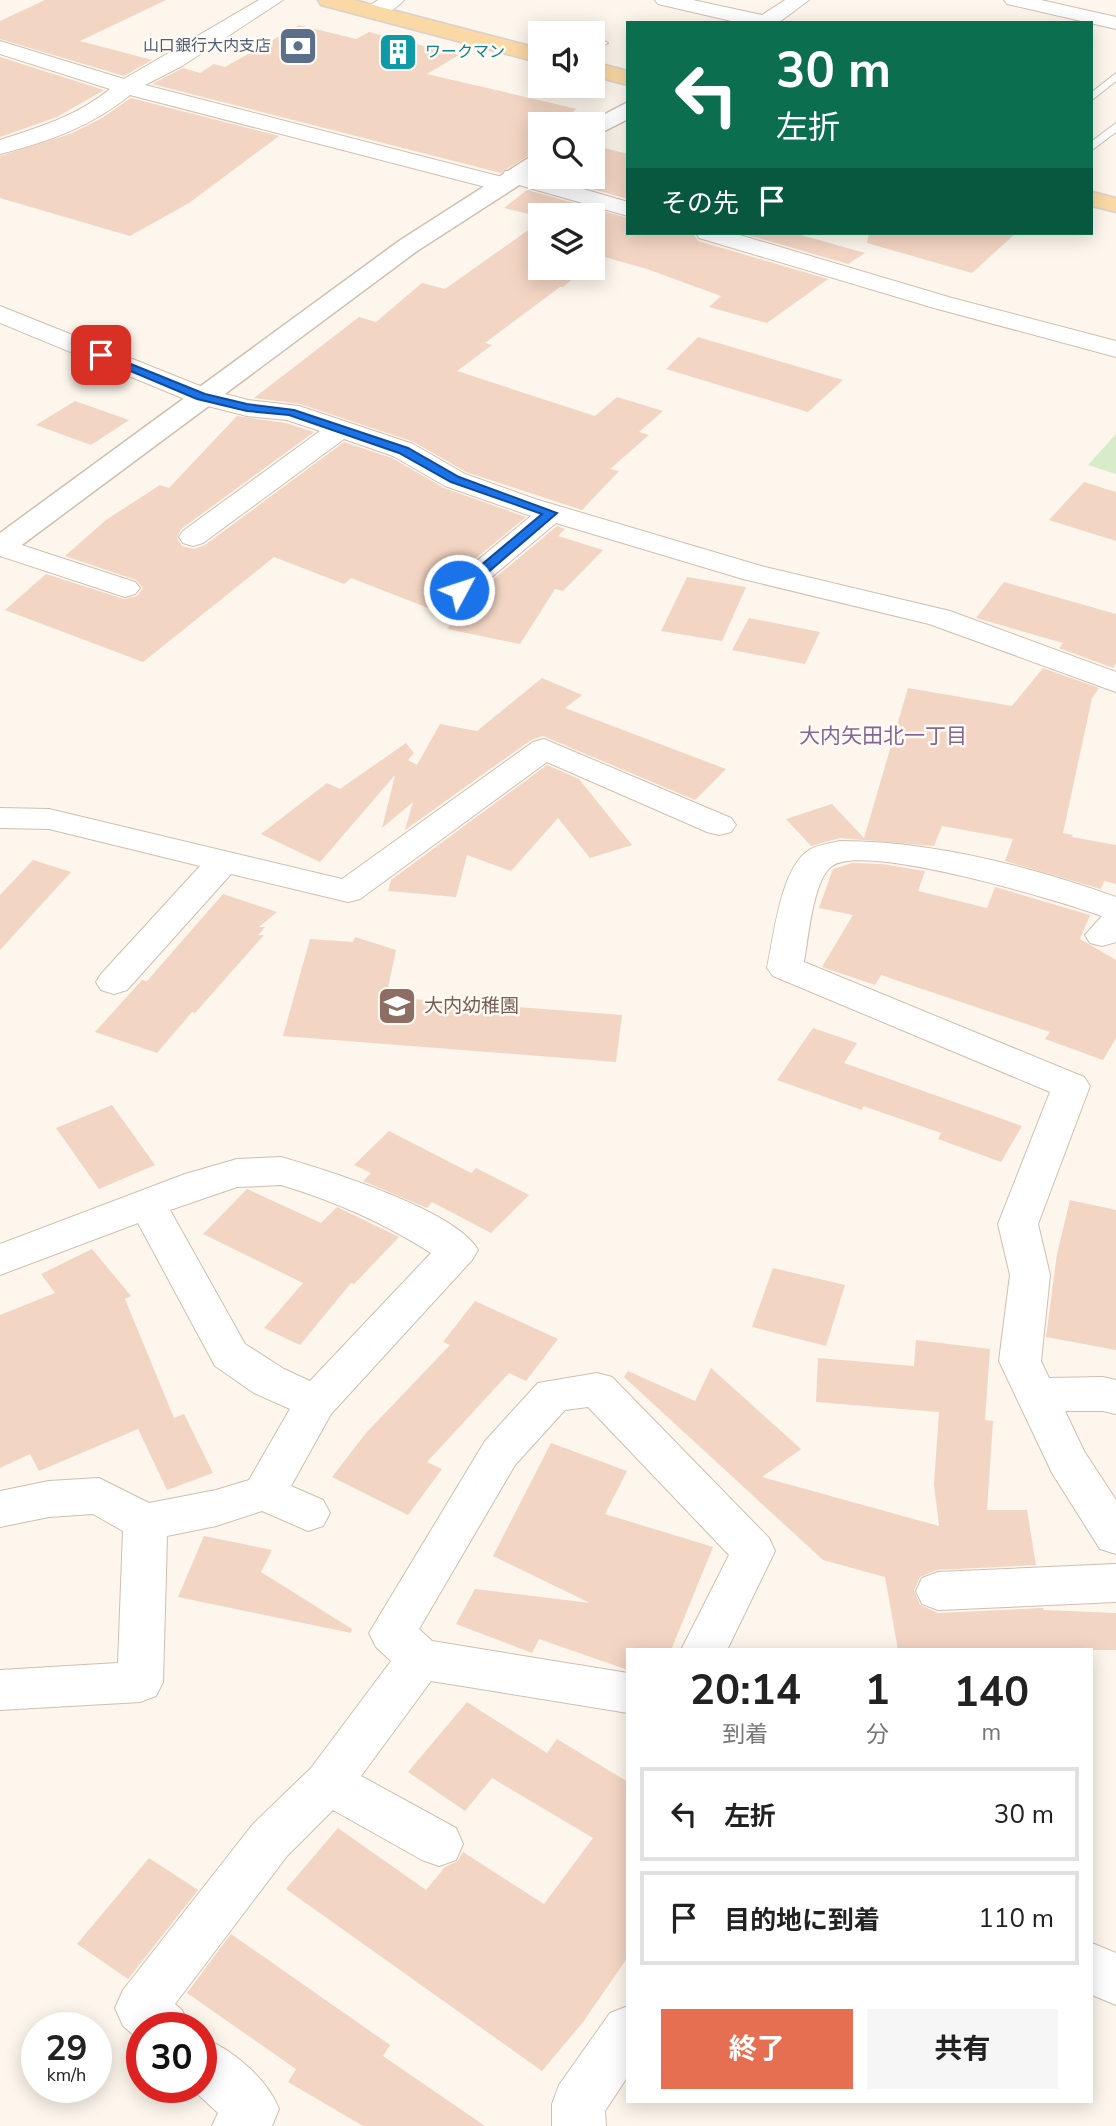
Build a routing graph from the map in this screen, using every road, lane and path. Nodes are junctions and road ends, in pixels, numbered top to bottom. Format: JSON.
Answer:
{"nodes":[{"id":1,"x":273,"y":0,"type":"edge"},
{"id":2,"x":328,"y":0,"type":"edge"},
{"id":3,"x":394,"y":0,"type":"edge"},
{"id":4,"x":665,"y":0,"type":"edge"},
{"id":5,"x":799,"y":0,"type":"edge"},
{"id":6,"x":1014,"y":0,"type":"edge"},
{"id":7,"x":372,"y":11,"type":"junction"},
{"id":8,"x":760,"y":21,"type":"edge"},
{"id":9,"x":766,"y":21,"type":"edge"},
{"id":10,"x":1116,"y":23,"type":"edge"},
{"id":11,"x":0,"y":47,"type":"edge"},
{"id":12,"x":528,"y":52,"type":"edge"},
{"id":13,"x":605,"y":72,"type":"edge"},
{"id":14,"x":1116,"y":76,"type":"edge"},
{"id":15,"x":626,"y":77,"type":"edge"},
{"id":16,"x":126,"y":87,"type":"junction"},
{"id":17,"x":1093,"y":96,"type":"edge"},
{"id":18,"x":626,"y":110,"type":"edge"},
{"id":19,"x":605,"y":123,"type":"edge"},
{"id":20,"x":1116,"y":126,"type":"edge"},
{"id":21,"x":1093,"y":146,"type":"edge"},
{"id":22,"x":0,"y":147,"type":"edge"},
{"id":23,"x":528,"y":168,"type":"edge"},
{"id":24,"x":507,"y":180,"type":"junction"},
{"id":25,"x":1093,"y":199,"type":"edge"},
{"id":26,"x":1116,"y":205,"type":"edge"},
{"id":27,"x":626,"y":209,"type":"edge"},
{"id":28,"x":715,"y":235,"type":"edge"},
{"id":29,"x":0,"y":314,"type":"edge"},
{"id":30,"x":1116,"y":349,"type":"edge"},
{"id":31,"x":201,"y":396,"type":"junction"},
{"id":32,"x":340,"y":429,"type":"junction"},
{"id":33,"x":551,"y":513,"type":"junction"},
{"id":34,"x":193,"y":537,"type":"dead end"},
{"id":35,"x":4,"y":539,"type":"edge"},
{"id":36,"x":125,"y":588,"type":"dead end"},
{"id":37,"x":459,"y":590,"type":"dead end"},
{"id":38,"x":1116,"y":683,"type":"edge"},
{"id":39,"x":6,"y":824,"type":"edge"},
{"id":40,"x":719,"y":825,"type":"dead end"},
{"id":41,"x":225,"y":861,"type":"junction"},
{"id":42,"x":1111,"y":922,"type":"edge"},
{"id":43,"x":114,"y":982,"type":"dead end"},
{"id":44,"x":147,"y":1204,"type":"junction"},
{"id":45,"x":0,"y":1260,"type":"edge"},
{"id":46,"x":1036,"y":1395,"type":"junction"},
{"id":47,"x":1116,"y":1397,"type":"edge"},
{"id":48,"x":316,"y":1402,"type":"junction"},
{"id":49,"x":264,"y":1493,"type":"junction"},
{"id":50,"x":0,"y":1509,"type":"edge"},
{"id":51,"x":308,"y":1513,"type":"dead end"},
{"id":52,"x":145,"y":1522,"type":"junction"},
{"id":53,"x":1116,"y":1536,"type":"edge"},
{"id":54,"x":1116,"y":1583,"type":"edge"},
{"id":55,"x":938,"y":1591,"type":"dead end"},
{"id":56,"x":705,"y":1648,"type":"edge"},
{"id":57,"x":420,"y":1659,"type":"junction"},
{"id":58,"x":0,"y":1690,"type":"edge"},
{"id":59,"x":626,"y":1693,"type":"edge"},
{"id":60,"x":328,"y":1783,"type":"junction"},
{"id":61,"x":439,"y":1843,"type":"dead end"},
{"id":62,"x":1093,"y":1967,"type":"edge"},
{"id":63,"x":1116,"y":1981,"type":"edge"},
{"id":64,"x":146,"y":2012,"type":"edge"},
{"id":65,"x":626,"y":2034,"type":"edge"},
{"id":66,"x":217,"y":2076,"type":"edge"},
{"id":67,"x":239,"y":2126,"type":"edge"},
{"id":68,"x":579,"y":2126,"type":"edge"}],
"edges":[{"from":1,"to":16,"type":"street"},
{"from":2,"to":7,"type":"main road"},
{"from":3,"to":7,"type":"street"},
{"from":4,"to":8,"type":"street"},
{"from":5,"to":9,"type":"street"},
{"from":6,"to":10,"type":"street"},
{"from":7,"to":12,"type":"main road"},
{"from":11,"to":16,"type":"street"},
{"from":13,"to":15,"type":"main road"},
{"from":14,"to":17,"type":"lane"},
{"from":16,"to":22,"type":"street"},
{"from":16,"to":24,"type":"street"},
{"from":18,"to":19,"type":"street"},
{"from":20,"to":21,"type":"lane"},
{"from":23,"to":24,"type":"street"},
{"from":24,"to":27,"type":"street"},
{"from":24,"to":31,"type":"street"},
{"from":25,"to":26,"type":"main road"},
{"from":28,"to":30,"type":"street"},
{"from":29,"to":31,"type":"street"},
{"from":31,"to":32,"type":"street"},
{"from":31,"to":35,"type":"street"},
{"from":32,"to":33,"type":"street"},
{"from":32,"to":34,"type":"street"},
{"from":33,"to":37,"type":"street"},
{"from":33,"to":38,"type":"street"},
{"from":35,"to":36,"type":"street"},
{"from":39,"to":41,"type":"street"},
{"from":40,"to":41,"type":"street"},
{"from":41,"to":43,"type":"street"},
{"from":42,"to":46,"type":"street"},
{"from":44,"to":45,"type":"street"},
{"from":44,"to":48,"type":"street"},
{"from":44,"to":48,"type":"street"},
{"from":46,"to":47,"type":"street"},
{"from":46,"to":53,"type":"street"},
{"from":48,"to":49,"type":"street"},
{"from":49,"to":51,"type":"street"},
{"from":49,"to":52,"type":"street"},
{"from":50,"to":52,"type":"street"},
{"from":52,"to":58,"type":"street"},
{"from":54,"to":55,"type":"street"},
{"from":56,"to":57,"type":"street"},
{"from":57,"to":59,"type":"street"},
{"from":57,"to":60,"type":"street"},
{"from":60,"to":61,"type":"street"},
{"from":60,"to":64,"type":"street"},
{"from":62,"to":63,"type":"street"},
{"from":65,"to":68,"type":"street"},
{"from":66,"to":67,"type":"street"}]}
